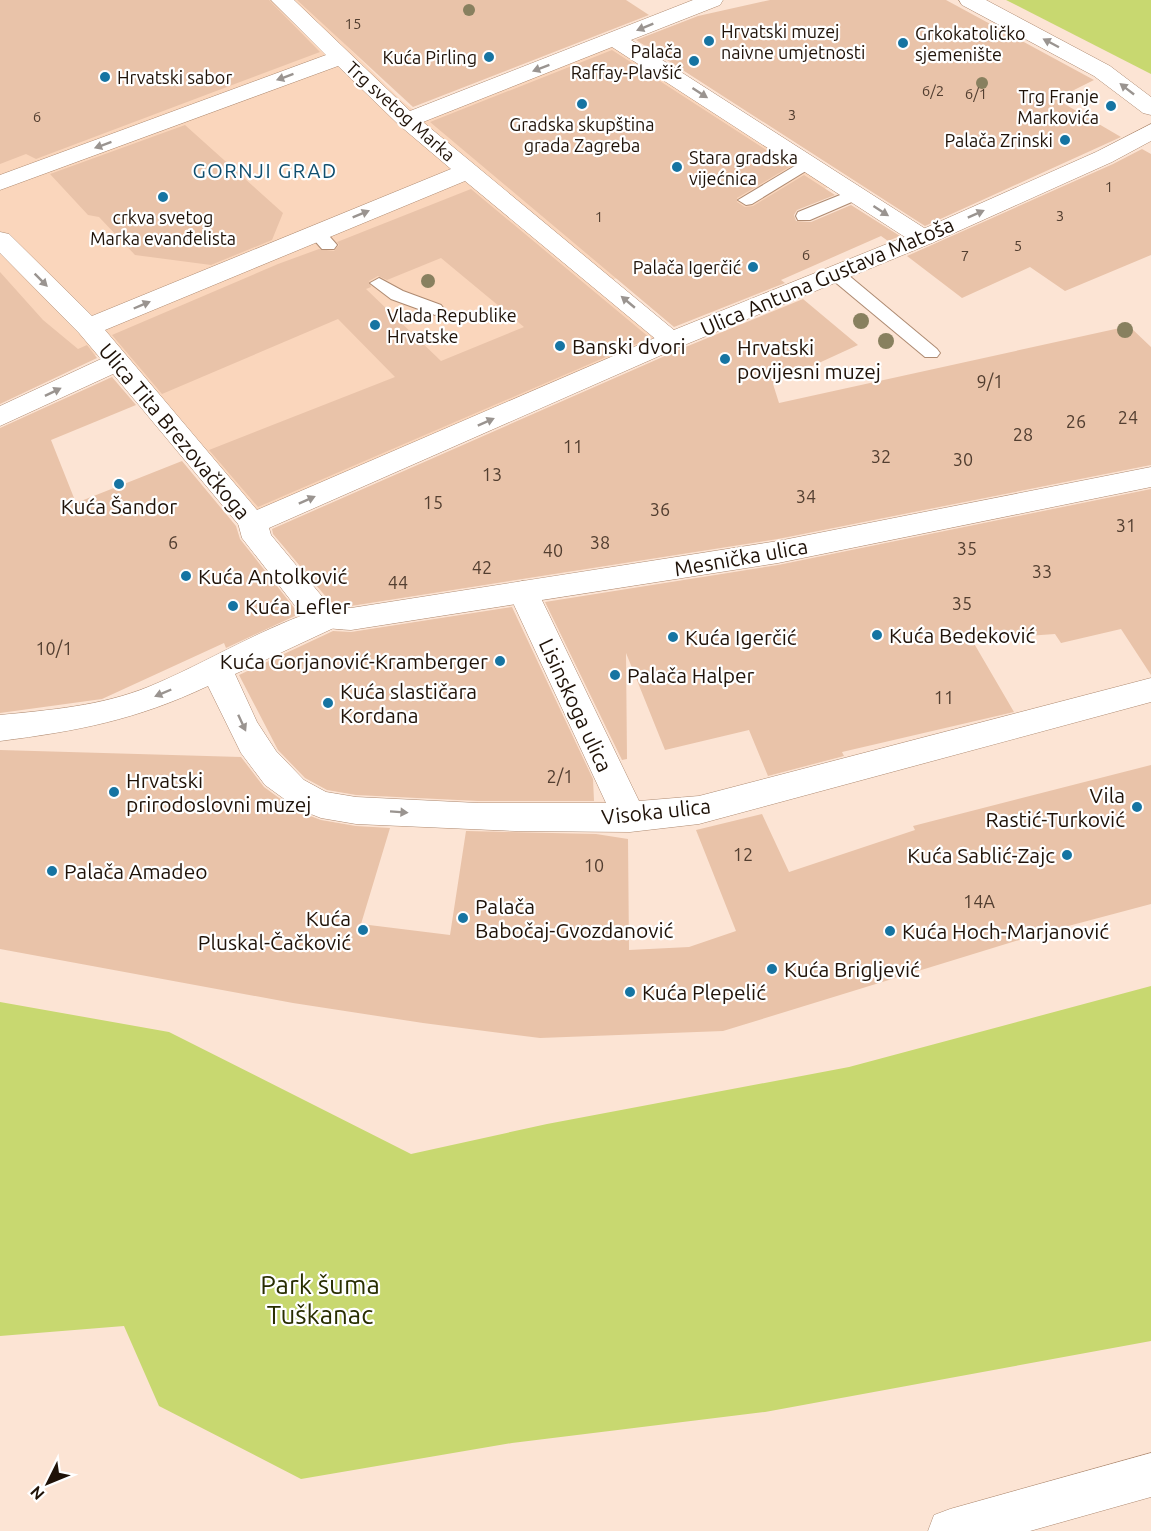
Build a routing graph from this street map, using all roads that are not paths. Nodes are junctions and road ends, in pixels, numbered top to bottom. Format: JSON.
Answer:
{"nodes":[{"id":1,"x":282,"y":0,"type":"edge"},
{"id":2,"x":652,"y":0,"type":"edge"},
{"id":3,"x":712,"y":0,"type":"edge"},
{"id":4,"x":970,"y":0,"type":"edge"},
{"id":5,"x":674,"y":15,"type":"junction"},
{"id":6,"x":615,"y":39,"type":"junction"},
{"id":7,"x":340,"y":57,"type":"junction"},
{"id":8,"x":1151,"y":108,"type":"edge"},
{"id":9,"x":407,"y":120,"type":"junction"},
{"id":10,"x":1143,"y":136,"type":"edge"},
{"id":11,"x":808,"y":163,"type":"junction"},
{"id":12,"x":468,"y":171,"type":"junction"},
{"id":13,"x":0,"y":183,"type":"edge"},
{"id":14,"x":855,"y":194,"type":"junction"},
{"id":15,"x":746,"y":200,"type":"dead end"},
{"id":16,"x":804,"y":216,"type":"dead end"},
{"id":17,"x":923,"y":238,"type":"junction"},
{"id":18,"x":0,"y":239,"type":"edge"},
{"id":19,"x":835,"y":273,"type":"junction"},
{"id":20,"x":379,"y":283,"type":"dead end"},
{"id":21,"x":435,"y":309,"type":"dead end"},
{"id":22,"x":88,"y":327,"type":"junction"},
{"id":23,"x":673,"y":340,"type":"junction"},
{"id":24,"x":931,"y":352,"type":"dead end"},
{"id":25,"x":116,"y":363,"type":"junction"},
{"id":26,"x":0,"y":417,"type":"edge"},
{"id":27,"x":1151,"y":477,"type":"edge"},
{"id":28,"x":254,"y":523,"type":"junction"},
{"id":29,"x":523,"y":592,"type":"junction"},
{"id":30,"x":327,"y":618,"type":"junction"},
{"id":31,"x":217,"y":670,"type":"junction"},
{"id":32,"x":1151,"y":690,"type":"edge"},
{"id":33,"x":0,"y":728,"type":"edge"},
{"id":34,"x":630,"y":818,"type":"junction"},
{"id":35,"x":1151,"y":1475,"type":"edge"},
{"id":36,"x":950,"y":1531,"type":"edge"}],
"edges":[{"from":1,"to":7,"type":"street"},
{"from":2,"to":5,"type":"street"},
{"from":3,"to":5,"type":"street"},
{"from":8,"to":4,"type":"street","one_way":true},
{"from":5,"to":6,"type":"street","one_way":true},
{"from":6,"to":9,"type":"street","one_way":true},
{"from":6,"to":11,"type":"street","one_way":true},
{"from":7,"to":9,"type":"street","name":"Trg svetog Marka"},
{"from":7,"to":13,"type":"street","name":"Trg svetog Marka","one_way":true},
{"from":9,"to":12,"type":"street","name":"Trg svetog Marka"},
{"from":17,"to":10,"type":"street","name":"Ulica Antuna Gustava Matoša","one_way":true},
{"from":11,"to":14,"type":"street"},
{"from":11,"to":15,"type":"lane"},
{"from":22,"to":12,"type":"street","name":"Trg svetog Marka","one_way":true},
{"from":23,"to":12,"type":"street","one_way":true},
{"from":14,"to":16,"type":"lane"},
{"from":14,"to":17,"type":"street","one_way":true},
{"from":17,"to":19,"type":"street","name":"Ulica Antuna Gustava Matoša"},
{"from":18,"to":22,"type":"street","one_way":true},
{"from":19,"to":23,"type":"street","name":"Ulica Antuna Gustava Matoša"},
{"from":19,"to":24,"type":"lane"},
{"from":20,"to":21,"type":"lane"},
{"from":22,"to":25,"type":"street","name":"Ulica Tita Brezovačkoga"},
{"from":28,"to":23,"type":"street","name":"Ulica Antuna Gustava Matoša","one_way":true},
{"from":26,"to":25,"type":"street","one_way":true},
{"from":25,"to":28,"type":"street","name":"Ulica Tita Brezovačkoga"},
{"from":27,"to":29,"type":"street","name":"Mesnička ulica"},
{"from":28,"to":30,"type":"street","name":"Ulica Tita Brezovačkoga"},
{"from":29,"to":30,"type":"street","name":"Mesnička ulica"},
{"from":29,"to":34,"type":"street","name":"Lisinskoga ulica"},
{"from":30,"to":31,"type":"street"},
{"from":31,"to":33,"type":"street","one_way":true},
{"from":31,"to":34,"type":"street","name":"Visoka ulica","one_way":true},
{"from":32,"to":34,"type":"street","name":"Visoka ulica"},
{"from":35,"to":36,"type":"street"}]}
